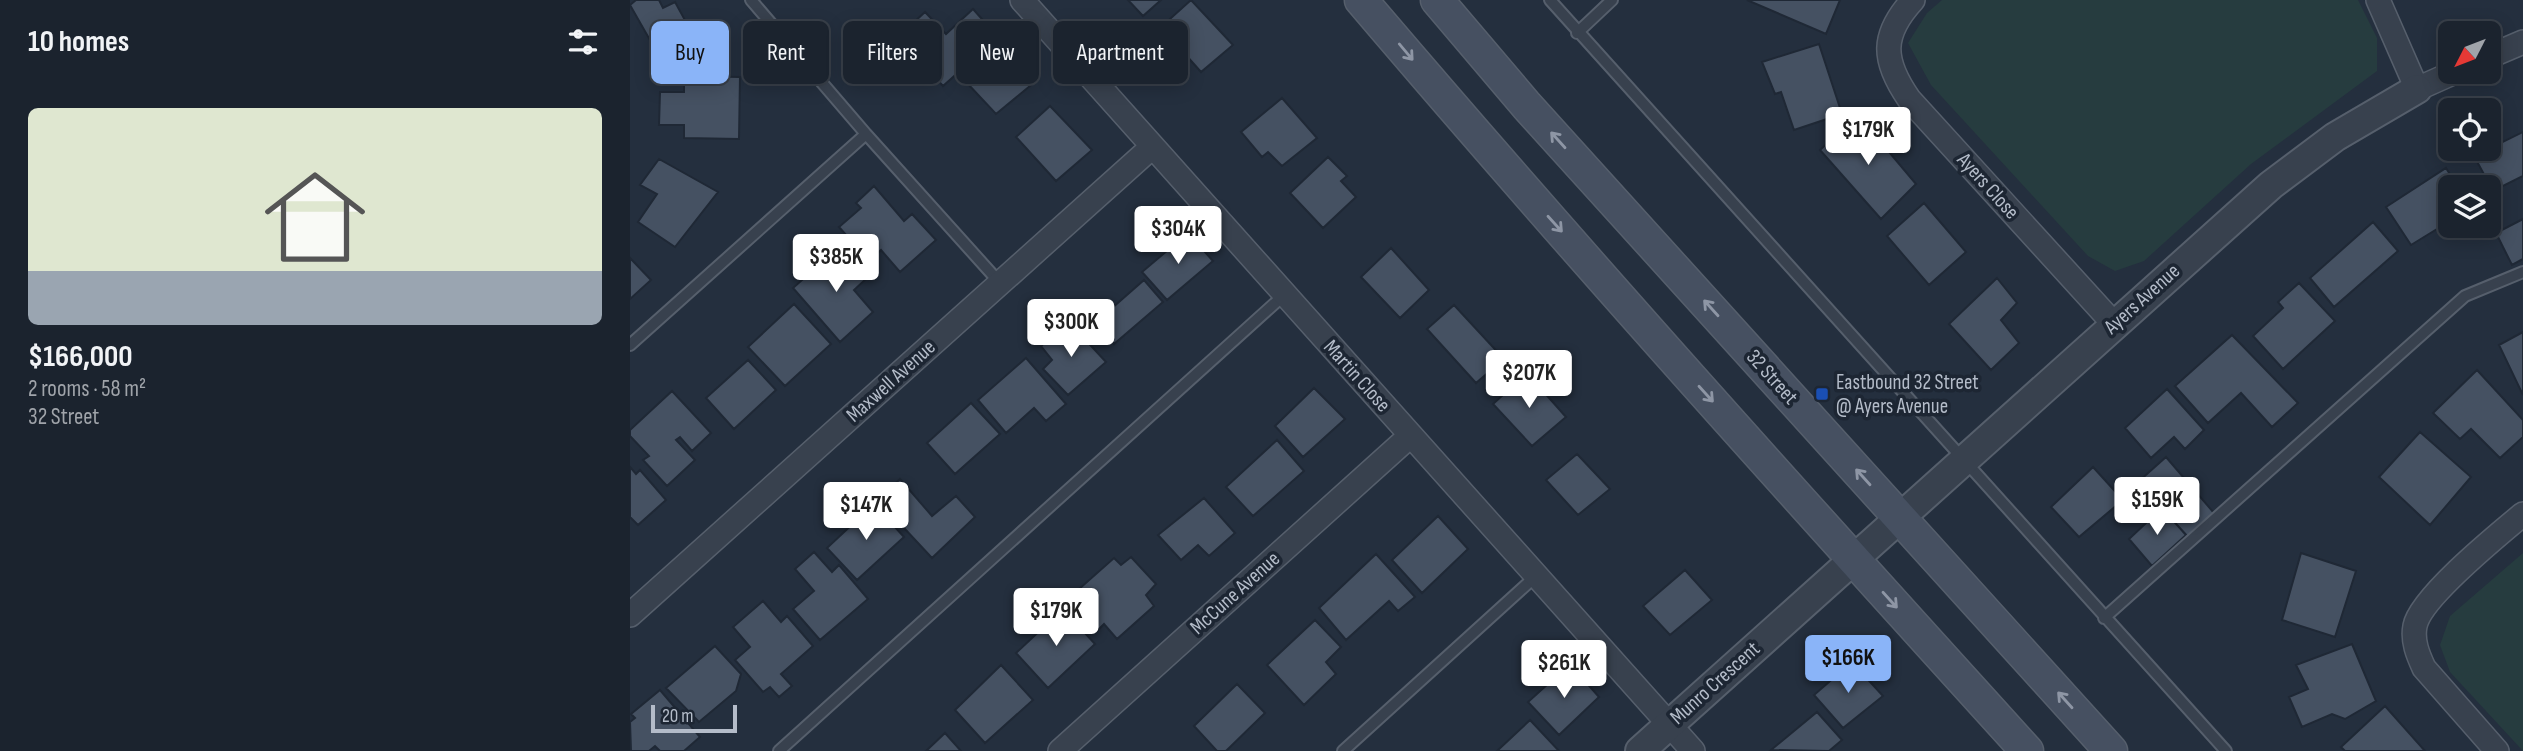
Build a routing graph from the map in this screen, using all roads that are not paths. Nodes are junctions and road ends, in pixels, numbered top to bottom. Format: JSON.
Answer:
{"nodes":[{"id":1,"x":751,"y":0,"type":"edge"},
{"id":2,"x":1022,"y":0,"type":"edge"},
{"id":3,"x":1361,"y":0,"type":"edge"},
{"id":4,"x":1437,"y":0,"type":"edge"},
{"id":5,"x":1550,"y":0,"type":"edge"},
{"id":6,"x":1612,"y":0,"type":"edge"},
{"id":7,"x":1913,"y":0,"type":"edge"},
{"id":8,"x":2378,"y":0,"type":"edge"},
{"id":9,"x":1577,"y":33,"type":"junction"},
{"id":10,"x":2523,"y":42,"type":"edge"},
{"id":11,"x":2501,"y":51,"type":"edge"},
{"id":12,"x":2438,"y":80,"type":"edge"},
{"id":13,"x":2417,"y":89,"type":"junction"},
{"id":14,"x":866,"y":134,"type":"junction"},
{"id":15,"x":1152,"y":147,"type":"junction"},
{"id":16,"x":2523,"y":272,"type":"edge"},
{"id":17,"x":1000,"y":283,"type":"junction"},
{"id":18,"x":1284,"y":295,"type":"junction"},
{"id":19,"x":2113,"y":324,"type":"junction"},
{"id":20,"x":630,"y":345,"type":"edge"},
{"id":21,"x":1410,"y":436,"type":"junction"},
{"id":22,"x":1963,"y":461,"type":"junction"},
{"id":23,"x":2523,"y":514,"type":"edge"},
{"id":24,"x":1900,"y":517,"type":"junction"},
{"id":25,"x":1853,"y":559,"type":"junction"},
{"id":26,"x":1536,"y":576,"type":"junction"},
{"id":27,"x":630,"y":615,"type":"edge"},
{"id":28,"x":2104,"y":618,"type":"junction"},
{"id":29,"x":1670,"y":724,"type":"junction"},
{"id":30,"x":779,"y":751,"type":"edge"},
{"id":31,"x":1060,"y":751,"type":"edge"},
{"id":32,"x":1343,"y":751,"type":"edge"},
{"id":33,"x":1640,"y":751,"type":"edge"},
{"id":34,"x":1693,"y":751,"type":"edge"},
{"id":35,"x":2027,"y":751,"type":"edge"},
{"id":36,"x":2111,"y":751,"type":"edge"},
{"id":37,"x":2226,"y":751,"type":"edge"},
{"id":38,"x":2497,"y":751,"type":"edge"}],
"edges":[{"from":1,"to":14,"type":"lane"},
{"from":2,"to":15,"type":"street","name":"Martin Close"},
{"from":3,"to":25,"type":"main road","one_way":true},
{"from":24,"to":4,"type":"main road","name":"32 Street","one_way":true},
{"from":5,"to":9,"type":"lane"},
{"from":6,"to":9,"type":"lane"},
{"from":7,"to":19,"type":"street","name":"Ayers Close"},
{"from":8,"to":13,"type":"street"},
{"from":9,"to":22,"type":"lane"},
{"from":10,"to":11,"type":"street"},
{"from":12,"to":13,"type":"street","name":"Ayers Avenue"},
{"from":13,"to":19,"type":"street","name":"Ayers Avenue"},
{"from":14,"to":17,"type":"lane"},
{"from":14,"to":20,"type":"lane"},
{"from":15,"to":17,"type":"street","name":"Maxwell Avenue"},
{"from":15,"to":18,"type":"street","name":"Martin Close"},
{"from":16,"to":28,"type":"lane"},
{"from":17,"to":27,"type":"street","name":"Maxwell Avenue"},
{"from":18,"to":21,"type":"street","name":"Martin Close"},
{"from":18,"to":30,"type":"lane"},
{"from":19,"to":22,"type":"street","name":"Ayers Avenue"},
{"from":21,"to":26,"type":"street","name":"Martin Close"},
{"from":21,"to":31,"type":"street","name":"McCune Avenue"},
{"from":22,"to":24,"type":"street","name":"Ayers Avenue"},
{"from":22,"to":28,"type":"lane"},
{"from":23,"to":38,"type":"street"},
{"from":24,"to":25,"type":"street","name":"Ayers Avenue"},
{"from":36,"to":24,"type":"main road","name":"32 Street","one_way":true},
{"from":25,"to":29,"type":"street","name":"Munro Crescent"},
{"from":25,"to":35,"type":"main road","one_way":true},
{"from":26,"to":29,"type":"street","name":"Martin Close"},
{"from":26,"to":32,"type":"lane"},
{"from":28,"to":37,"type":"lane"},
{"from":29,"to":33,"type":"street","name":"Munro Crescent"},
{"from":29,"to":34,"type":"street","name":"Martin Close"}]}
